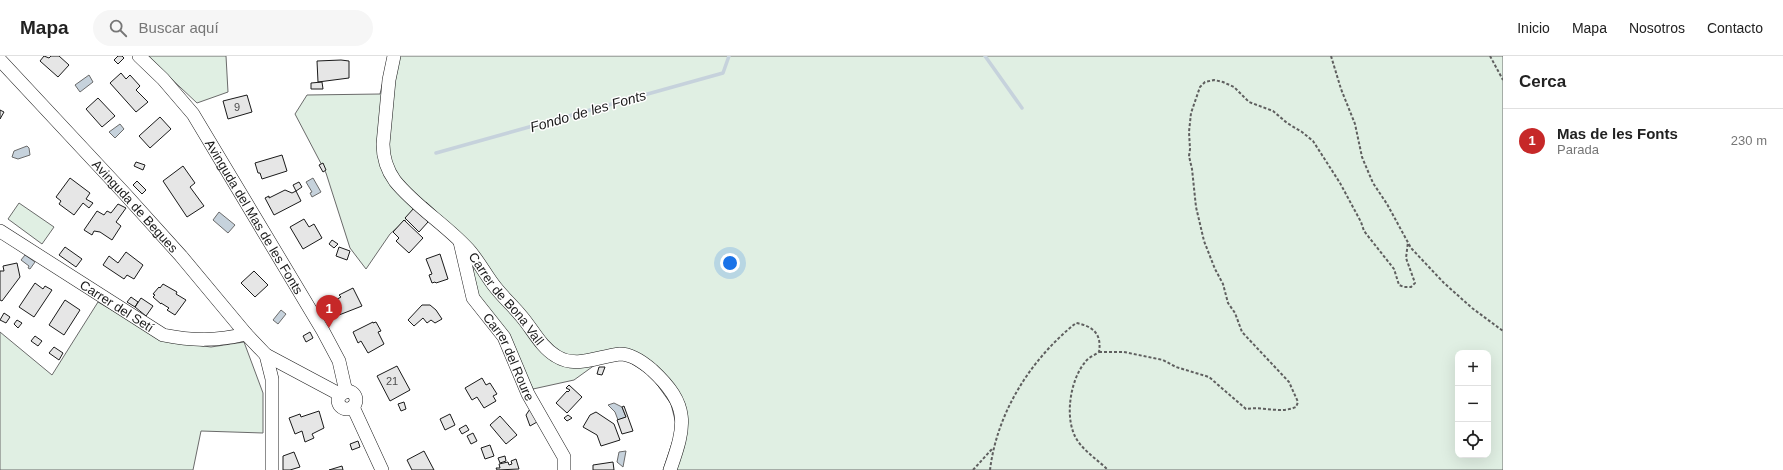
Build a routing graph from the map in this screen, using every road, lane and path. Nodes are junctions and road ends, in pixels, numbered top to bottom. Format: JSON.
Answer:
{"nodes":[{"id":1,"x":138,"y":56,"type":"edge"},
{"id":2,"x":394,"y":56,"type":"edge"},
{"id":3,"x":1332,"y":56,"type":"edge"},
{"id":4,"x":1490,"y":56,"type":"edge"},
{"id":5,"x":0,"y":60,"type":"edge"},
{"id":6,"x":1503,"y":80,"type":"edge"},
{"id":7,"x":0,"y":231,"type":"edge"},
{"id":8,"x":460,"y":242,"type":"junction"},
{"id":9,"x":1408,"y":242,"type":"junction"},
{"id":10,"x":1503,"y":331,"type":"edge"},
{"id":11,"x":246,"y":334,"type":"junction"},
{"id":12,"x":1099,"y":352,"type":"junction"},
{"id":13,"x":266,"y":355,"type":"junction"},
{"id":14,"x":343,"y":393,"type":"junction"},
{"id":15,"x":992,"y":449,"type":"junction"},
{"id":16,"x":272,"y":470,"type":"edge"},
{"id":17,"x":382,"y":470,"type":"edge"},
{"id":18,"x":564,"y":470,"type":"edge"},
{"id":19,"x":670,"y":470,"type":"edge"},
{"id":20,"x":973,"y":470,"type":"edge"},
{"id":21,"x":990,"y":470,"type":"edge"},
{"id":22,"x":1108,"y":470,"type":"edge"}],
"edges":[{"from":1,"to":14,"type":"street","name":"Avinguda del Mas de les Fonts"},
{"from":2,"to":8,"type":"street","name":"Carrer de Bona Vall"},
{"from":3,"to":9,"type":"path"},
{"from":4,"to":6,"type":"path"},
{"from":5,"to":11,"type":"street","name":"Avinguda de Begues"},
{"from":7,"to":11,"type":"street","name":"Carrer del Setí"},
{"from":8,"to":18,"type":"street","name":"Carrer del Roure"},
{"from":8,"to":19,"type":"street","name":"Carrer de Bona Vall"},
{"from":9,"to":10,"type":"path"},
{"from":9,"to":12,"type":"path"},
{"from":11,"to":13,"type":"street","name":"Avinguda de Begues"},
{"from":12,"to":15,"type":"path"},
{"from":12,"to":22,"type":"path"},
{"from":13,"to":14,"type":"street","name":"Avinguda de Begues"},
{"from":13,"to":16,"type":"street","name":"Avinguda de Begues"},
{"from":14,"to":17,"type":"street"},
{"from":15,"to":20,"type":"path"},
{"from":15,"to":21,"type":"path"}]}
